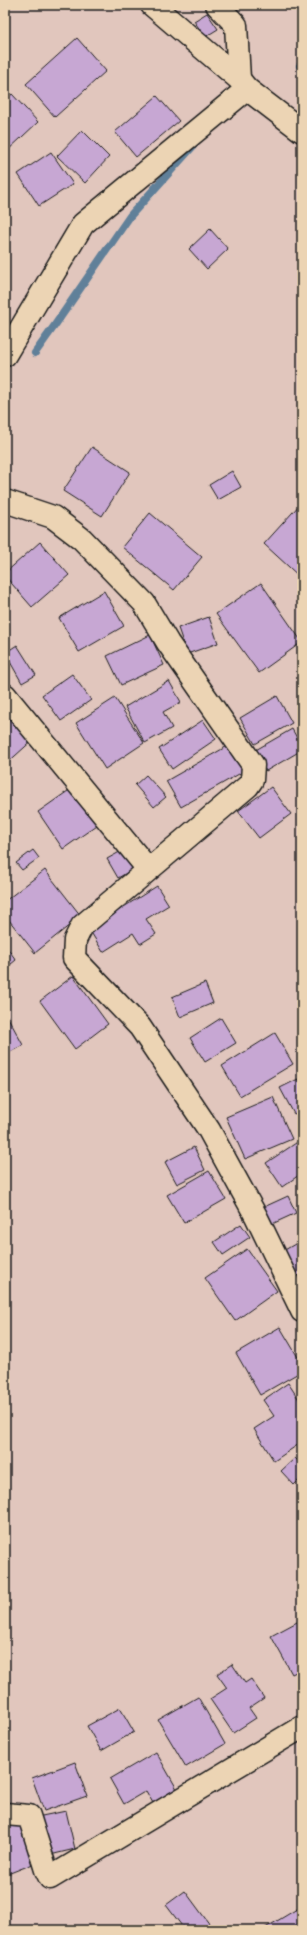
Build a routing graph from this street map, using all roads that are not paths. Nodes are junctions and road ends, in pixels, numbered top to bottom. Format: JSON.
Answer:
{"nodes":[{"id":1,"x":152,"y":5,"type":"edge"},
{"id":2,"x":217,"y":5,"type":"edge"},
{"id":3,"x":234,"y":15,"type":"edge"},
{"id":4,"x":243,"y":84,"type":"junction"},
{"id":5,"x":302,"y":131,"type":"edge"},
{"id":6,"x":5,"y":355,"type":"edge"},
{"id":7,"x":5,"y":501,"type":"edge"},
{"id":8,"x":5,"y":695,"type":"edge"},
{"id":9,"x":148,"y":869,"type":"junction"},
{"id":10,"x":302,"y":1311,"type":"edge"},
{"id":11,"x":302,"y":1727,"type":"edge"},
{"id":12,"x":5,"y":1814,"type":"edge"}],
"edges":[{"from":1,"to":4,"type":"street"},
{"from":2,"to":3,"type":"street"},
{"from":3,"to":4,"type":"street"},
{"from":4,"to":5,"type":"street"},
{"from":4,"to":6,"type":"street"},
{"from":7,"to":9,"type":"street"},
{"from":8,"to":9,"type":"street"},
{"from":9,"to":10,"type":"street"},
{"from":11,"to":12,"type":"street"}]}
